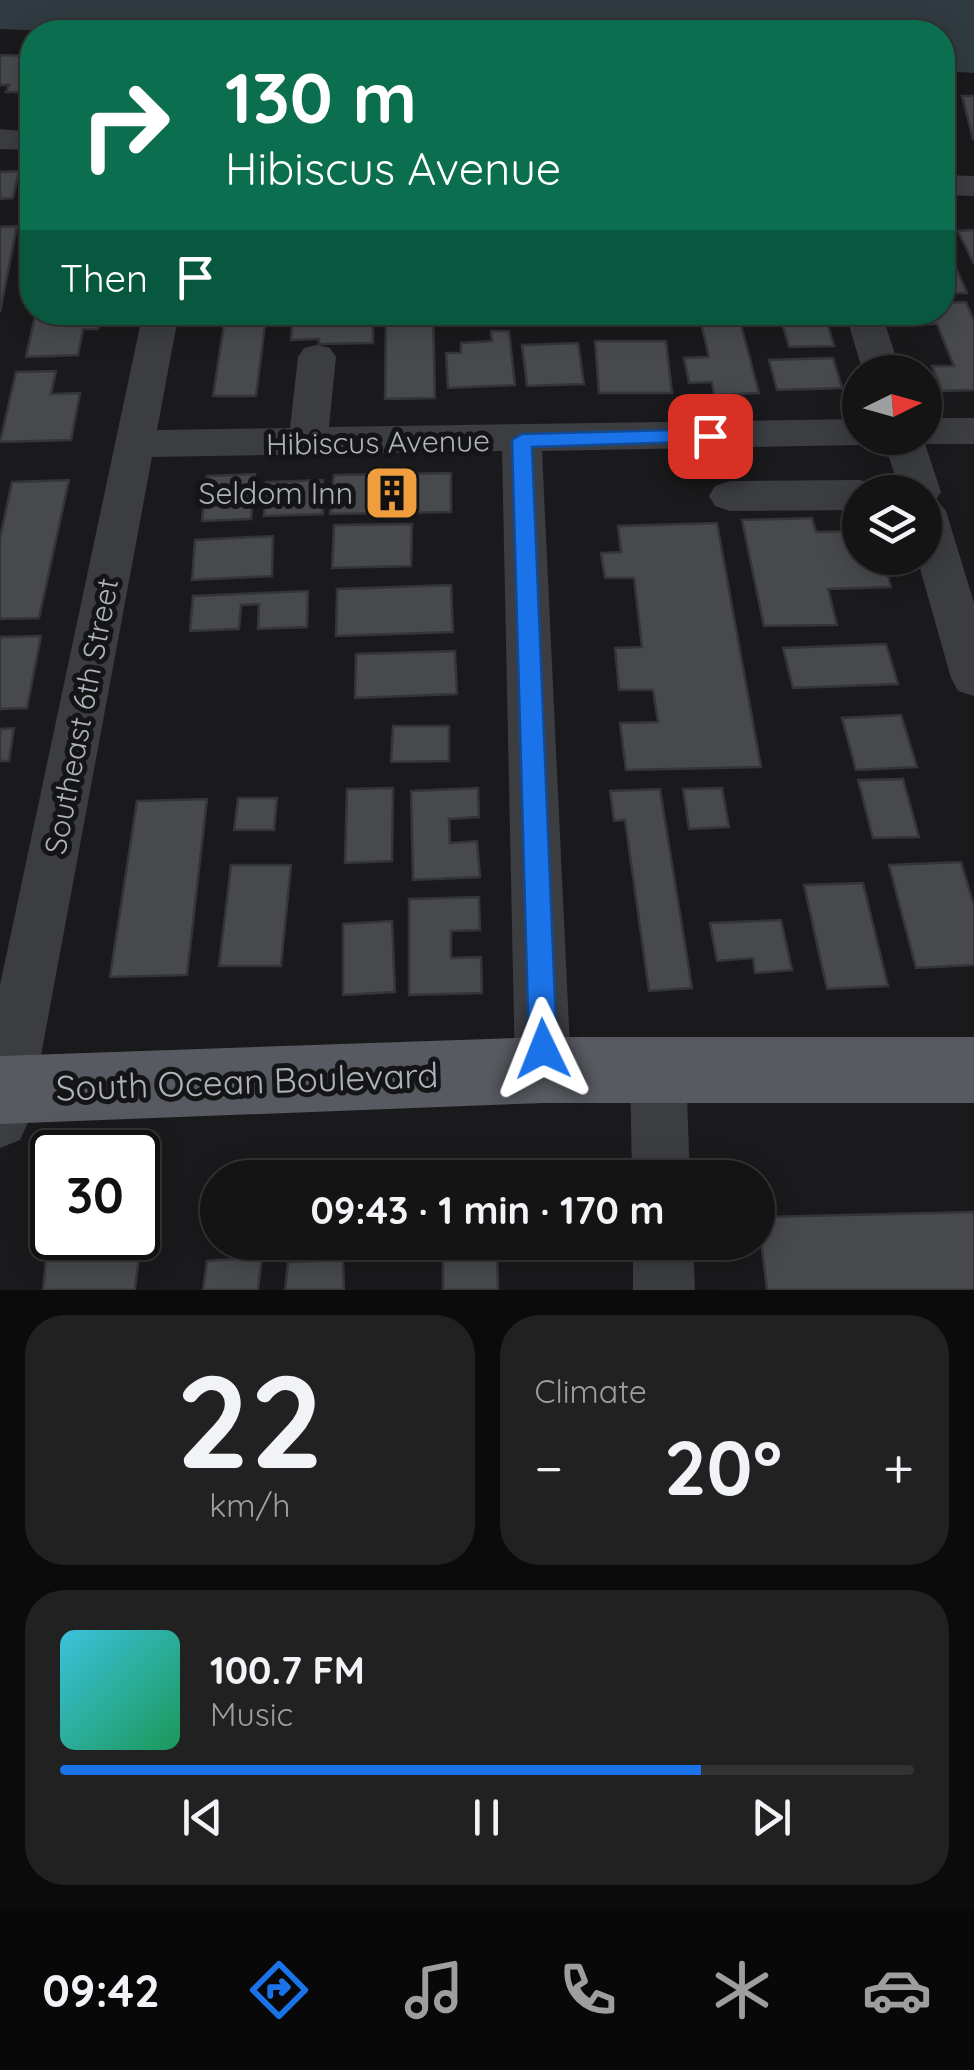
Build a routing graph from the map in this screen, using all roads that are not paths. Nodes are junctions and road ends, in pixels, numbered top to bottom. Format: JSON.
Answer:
{"nodes":[{"id":1,"x":159,"y":325,"type":"edge"},
{"id":2,"x":867,"y":325,"type":"edge"},
{"id":3,"x":877,"y":355,"type":"edge"},
{"id":4,"x":316,"y":357,"type":"dead end"},
{"id":5,"x":942,"y":431,"type":"edge"},
{"id":6,"x":842,"y":432,"type":"edge"},
{"id":7,"x":974,"y":432,"type":"edge"},
{"id":8,"x":522,"y":440,"type":"junction"},
{"id":9,"x":308,"y":442,"type":"junction"},
{"id":10,"x":136,"y":444,"type":"junction"},
{"id":11,"x":842,"y":495,"type":"edge"},
{"id":12,"x":730,"y":496,"type":"dead end"},
{"id":13,"x":942,"y":568,"type":"edge"},
{"id":14,"x":974,"y":678,"type":"edge"},
{"id":15,"x":544,"y":1070,"type":"junction"},
{"id":16,"x":658,"y":1070,"type":"junction"},
{"id":17,"x":974,"y":1070,"type":"edge"},
{"id":18,"x":2,"y":1100,"type":"edge"},
{"id":19,"x":660,"y":1160,"type":"edge"},
{"id":20,"x":663,"y":1260,"type":"edge"},
{"id":21,"x":664,"y":1290,"type":"edge"}],
"edges":[{"from":1,"to":10,"type":"street","name":"Southeast 6th Street"},
{"from":2,"to":3,"type":"street"},
{"from":4,"to":9,"type":"street"},
{"from":5,"to":7,"type":"street"},
{"from":6,"to":8,"type":"street","name":"Hibiscus Avenue"},
{"from":8,"to":9,"type":"street","name":"Hibiscus Avenue"},
{"from":8,"to":15,"type":"street"},
{"from":9,"to":10,"type":"street","name":"Hibiscus Avenue"},
{"from":10,"to":18,"type":"street","name":"Southeast 6th Street"},
{"from":11,"to":12,"type":"street"},
{"from":13,"to":14,"type":"street"},
{"from":15,"to":16,"type":"main road","name":"South Ocean Boulevard"},
{"from":15,"to":18,"type":"main road","name":"South Ocean Boulevard"},
{"from":16,"to":17,"type":"main road","name":"South Ocean Boulevard"},
{"from":16,"to":19,"type":"street"},
{"from":20,"to":21,"type":"street"}]}
